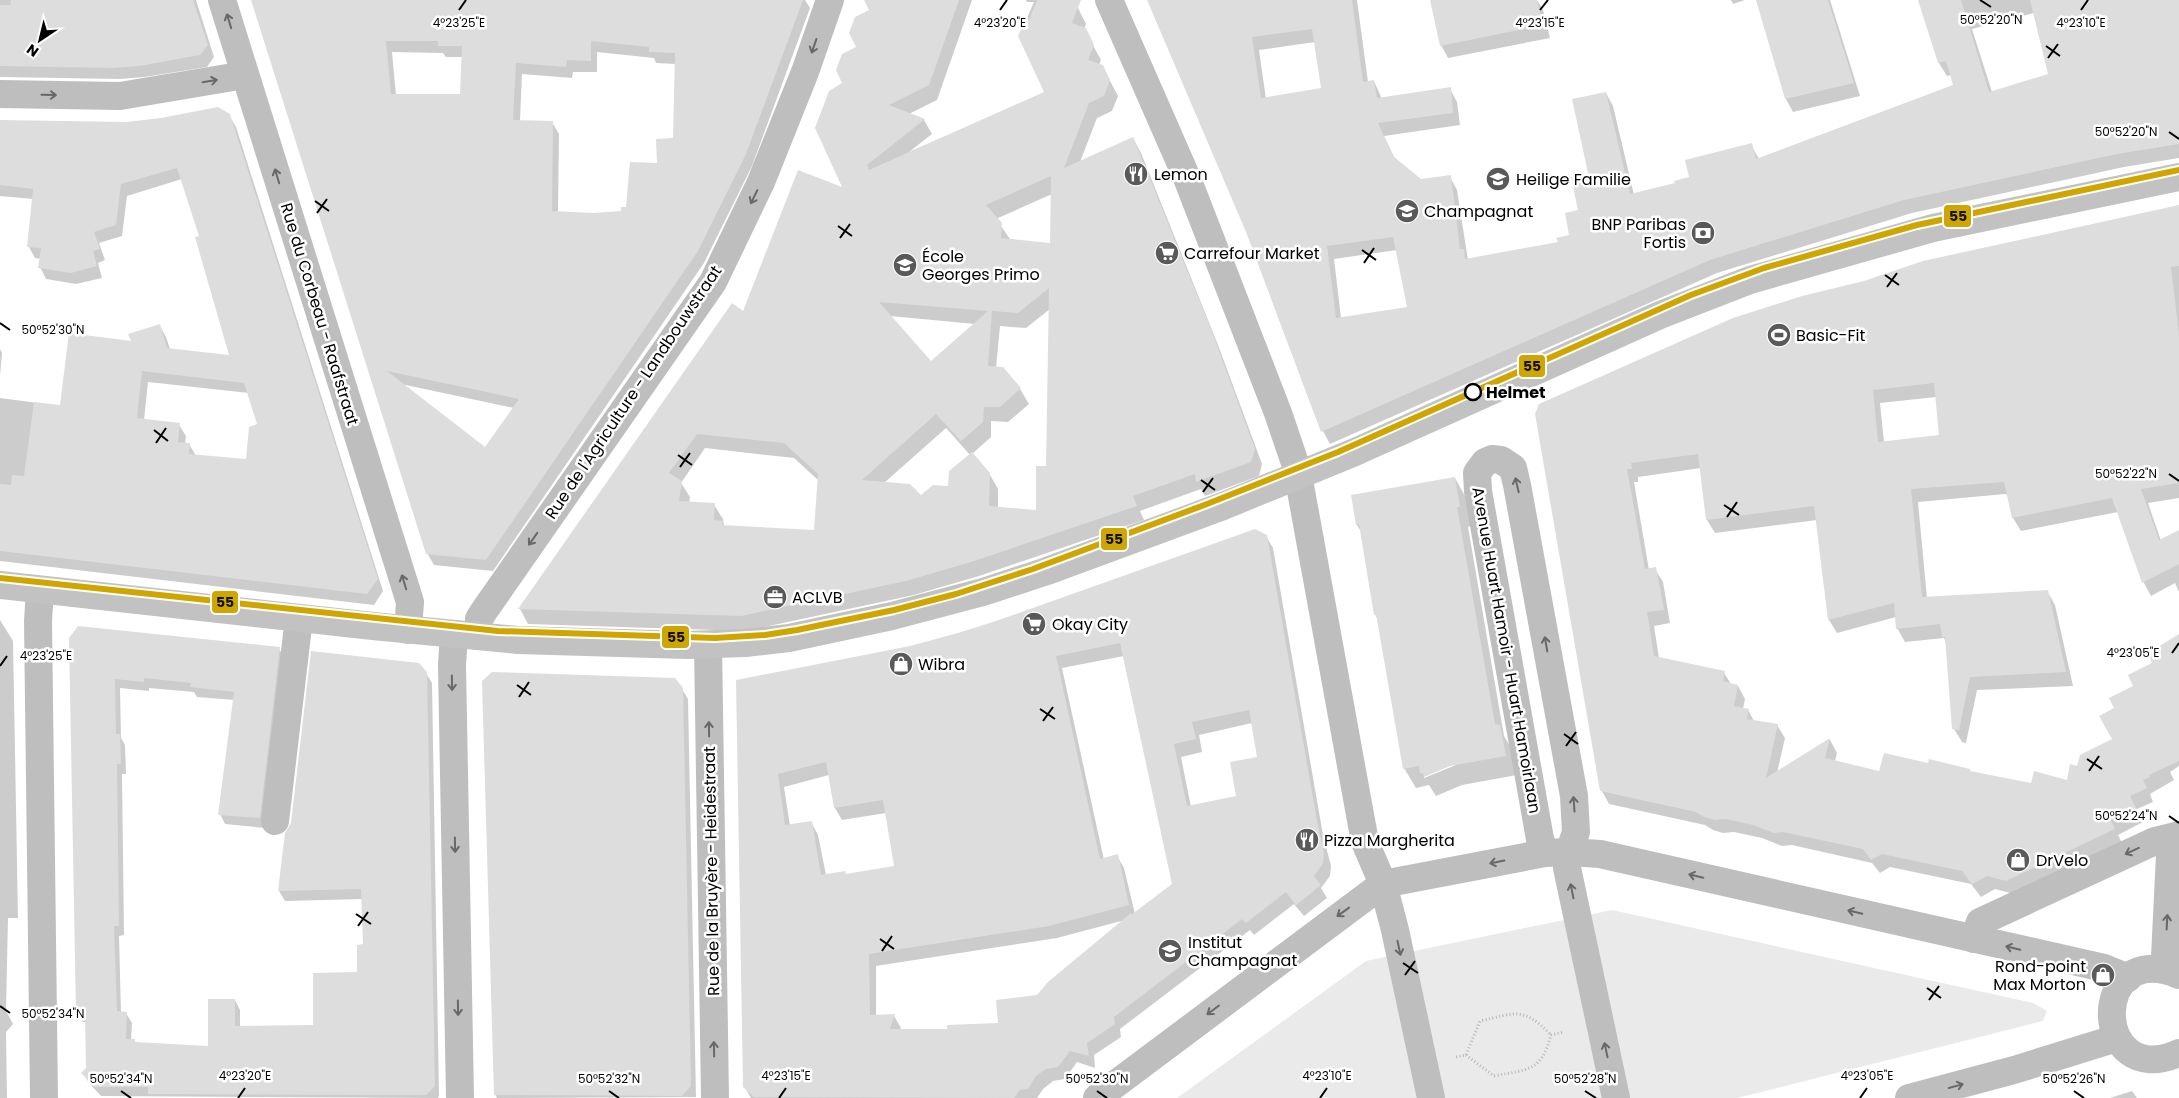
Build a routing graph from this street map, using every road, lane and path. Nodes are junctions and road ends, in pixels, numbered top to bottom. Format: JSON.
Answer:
{"nodes":[{"id":1,"x":222,"y":0,"type":"edge"},
{"id":2,"x":830,"y":0,"type":"edge"},
{"id":3,"x":1108,"y":0,"type":"edge"},
{"id":4,"x":246,"y":75,"type":"junction"},
{"id":5,"x":0,"y":94,"type":"edge"},
{"id":6,"x":2179,"y":177,"type":"edge"},
{"id":7,"x":1299,"y":476,"type":"junction"},
{"id":8,"x":0,"y":585,"type":"edge"},
{"id":9,"x":40,"y":590,"type":"junction"},
{"id":10,"x":299,"y":618,"type":"junction"},
{"id":11,"x":408,"y":630,"type":"junction"},
{"id":12,"x":466,"y":635,"type":"junction"},
{"id":13,"x":708,"y":645,"type":"junction"},
{"id":14,"x":275,"y":821,"type":"dead end"},
{"id":15,"x":2178,"y":836,"type":"edge"},
{"id":16,"x":1557,"y":852,"type":"junction"},
{"id":17,"x":1383,"y":884,"type":"junction"},
{"id":18,"x":1974,"y":939,"type":"junction"},
{"id":19,"x":2174,"y":973,"type":"edge"},
{"id":20,"x":2128,"y":978,"type":"junction"},
{"id":21,"x":1564,"y":1032,"type":"dead end"},
{"id":22,"x":1551,"y":1035,"type":"junction"},
{"id":23,"x":2117,"y":1038,"type":"junction"},
{"id":24,"x":1466,"y":1055,"type":"junction"},
{"id":25,"x":1456,"y":1057,"type":"dead end"},
{"id":26,"x":2176,"y":1060,"type":"edge"},
{"id":27,"x":44,"y":1098,"type":"edge"},
{"id":28,"x":460,"y":1098,"type":"edge"},
{"id":29,"x":715,"y":1098,"type":"edge"},
{"id":30,"x":1097,"y":1098,"type":"edge"},
{"id":31,"x":1431,"y":1098,"type":"edge"},
{"id":32,"x":1616,"y":1098,"type":"edge"},
{"id":33,"x":1909,"y":1098,"type":"edge"}],
"edges":[{"from":4,"to":1,"type":"street","name":"Rue du Corbeau - Raafstraat","one_way":true},
{"from":2,"to":12,"type":"street","name":"Rue de l'Agriculture - Landbouwstraat","one_way":true},
{"from":3,"to":7,"type":"street"},
{"from":5,"to":4,"type":"street","one_way":true},
{"from":11,"to":4,"type":"street","name":"Rue du Corbeau - Raafstraat","one_way":true},
{"from":6,"to":7,"type":"street"},
{"from":7,"to":13,"type":"street"},
{"from":7,"to":17,"type":"street"},
{"from":8,"to":9,"type":"street"},
{"from":9,"to":10,"type":"street"},
{"from":9,"to":27,"type":"street"},
{"from":10,"to":11,"type":"street"},
{"from":10,"to":14,"type":"street"},
{"from":11,"to":12,"type":"street"},
{"from":12,"to":13,"type":"street"},
{"from":12,"to":28,"type":"street","name":"Rue de l'Agriculture - Landbouwstraat","one_way":true},
{"from":29,"to":13,"type":"street","name":"Rue de la Bruyère - Heidestraat","one_way":true},
{"from":15,"to":18,"type":"street","one_way":true},
{"from":19,"to":15,"type":"street","one_way":true},
{"from":16,"to":16,"type":"street","name":"Avenue Huart Hamoir - Huart Hamoirlaan","one_way":true},
{"from":16,"to":17,"type":"street","one_way":true},
{"from":18,"to":16,"type":"street","one_way":true},
{"from":32,"to":16,"type":"street","name":"Avenue Huart Hamoir - Huart Hamoirlaan","one_way":true},
{"from":17,"to":30,"type":"street","one_way":true},
{"from":17,"to":31,"type":"street","one_way":true},
{"from":20,"to":18,"type":"street","one_way":true},
{"from":19,"to":20,"type":"street"},
{"from":20,"to":23,"type":"street"},
{"from":21,"to":22,"type":"path"},
{"from":22,"to":24,"type":"path"},
{"from":22,"to":24,"type":"path"},
{"from":23,"to":26,"type":"street"},
{"from":33,"to":23,"type":"street","one_way":true},
{"from":24,"to":25,"type":"path"}]}
